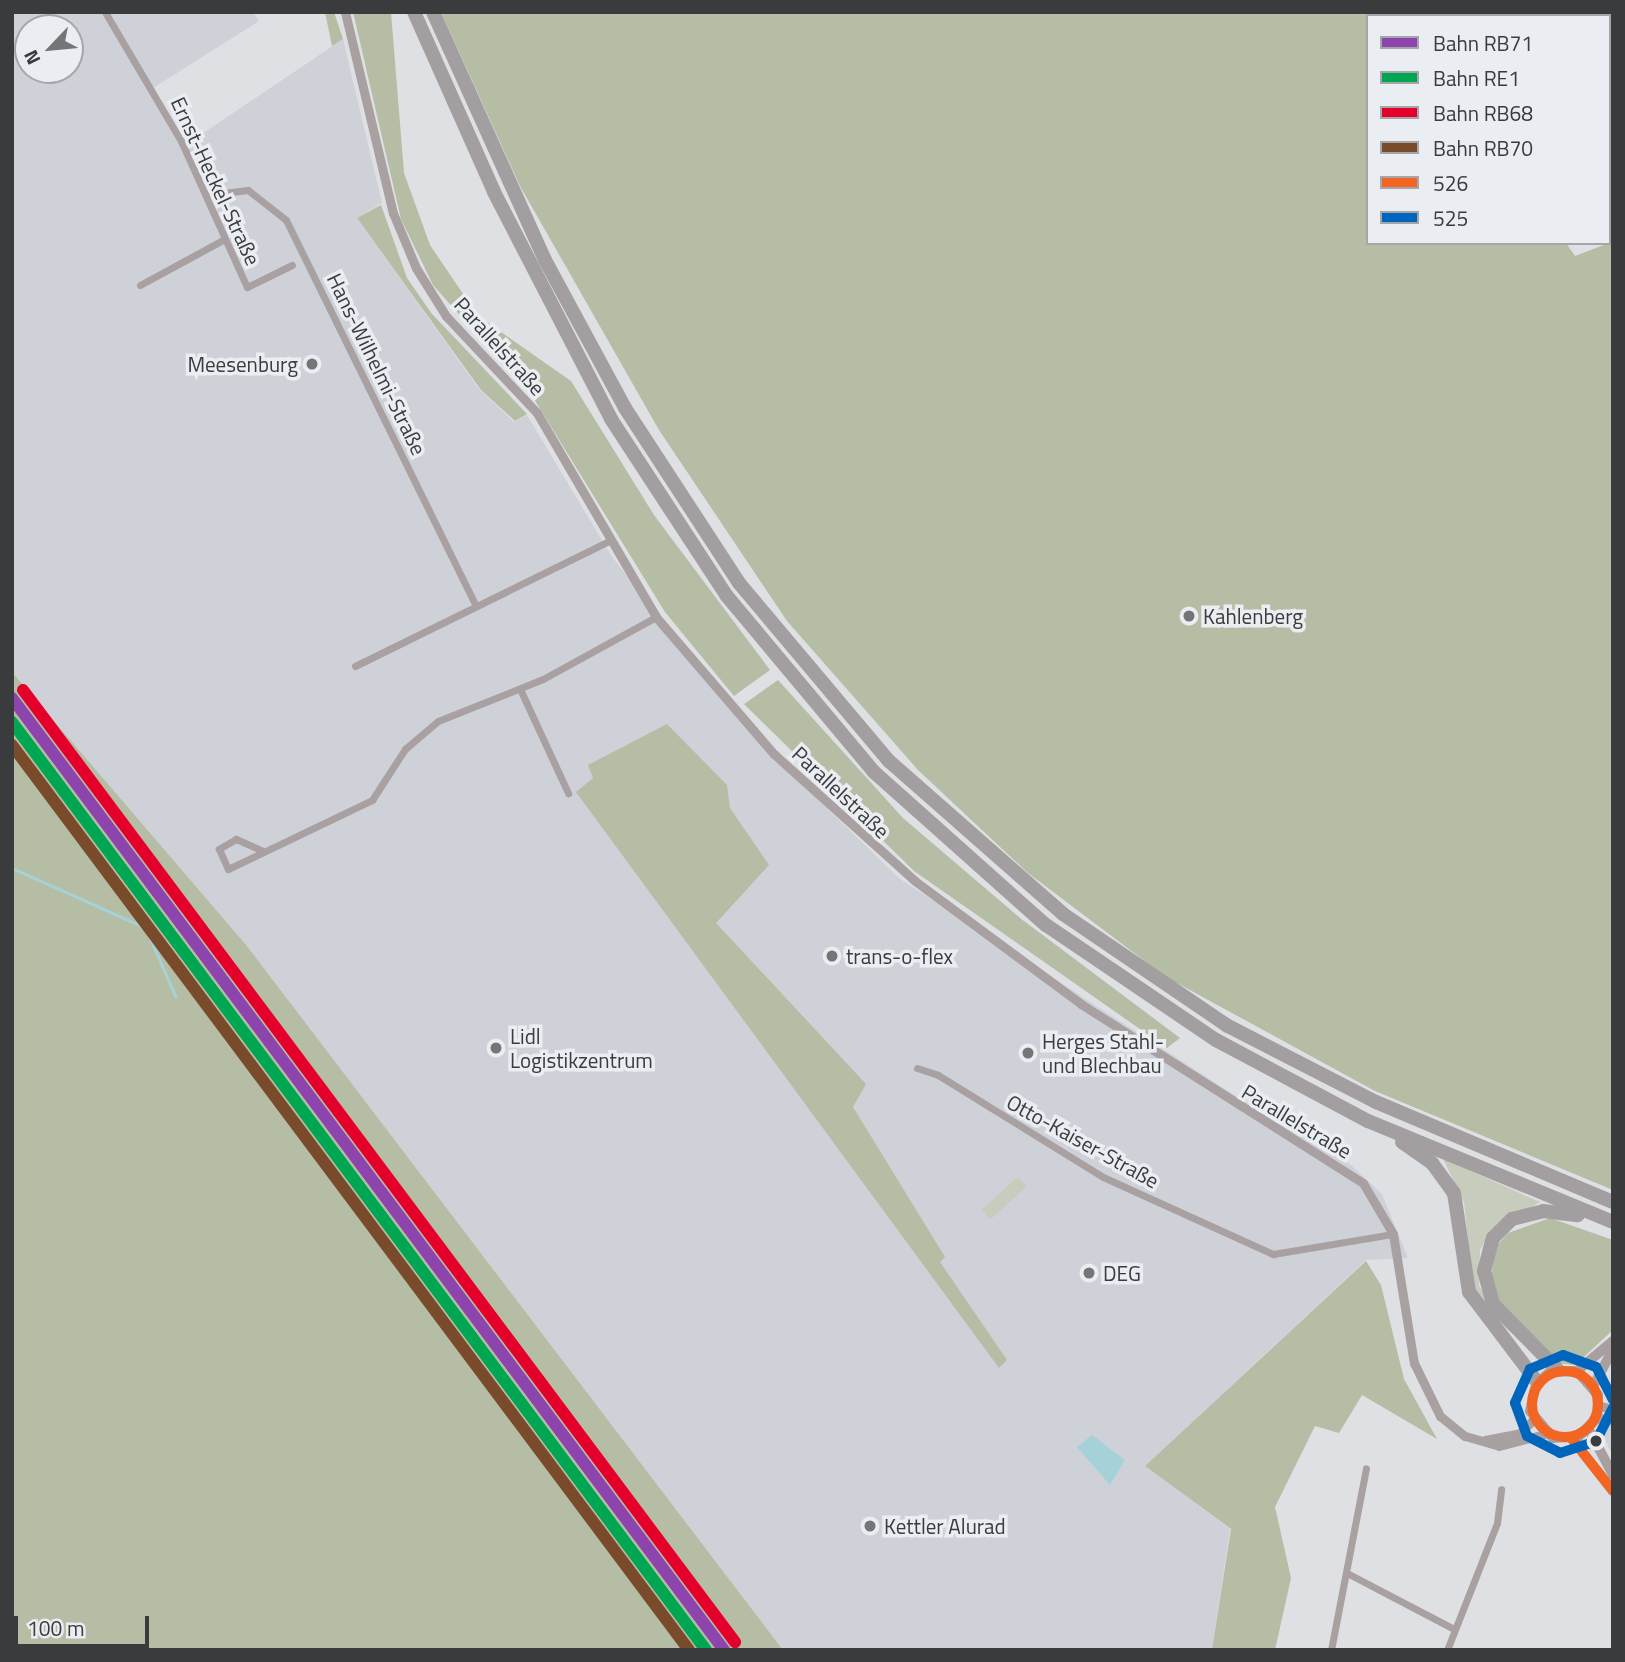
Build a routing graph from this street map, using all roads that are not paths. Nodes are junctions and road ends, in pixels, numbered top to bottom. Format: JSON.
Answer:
{"nodes":[{"id":1,"x":105,"y":12,"type":"edge"},
{"id":2,"x":345,"y":12,"type":"edge"},
{"id":3,"x":414,"y":12,"type":"edge"},
{"id":4,"x":433,"y":12,"type":"edge"},
{"id":5,"x":206,"y":195,"type":"junction"},
{"id":6,"x":223,"y":240,"type":"junction"},
{"id":7,"x":292,"y":265,"type":"dead end"},
{"id":8,"x":140,"y":285,"type":"dead end"},
{"id":9,"x":611,"y":540,"type":"junction"},
{"id":10,"x":476,"y":606,"type":"junction"},
{"id":11,"x":656,"y":617,"type":"junction"},
{"id":12,"x":355,"y":666,"type":"dead end"},
{"id":13,"x":520,"y":689,"type":"junction"},
{"id":14,"x":568,"y":793,"type":"dead end"},
{"id":15,"x":263,"y":851,"type":"junction"},
{"id":16,"x":916,"y":1069,"type":"dead end"},
{"id":17,"x":1368,"y":1121,"type":"junction"},
{"id":18,"x":1613,"y":1202,"type":"edge"},
{"id":19,"x":1613,"y":1224,"type":"edge"},
{"id":20,"x":1393,"y":1234,"type":"junction"},
{"id":21,"x":1613,"y":1341,"type":"edge"},
{"id":22,"x":1613,"y":1349,"type":"edge"},
{"id":23,"x":1558,"y":1370,"type":"junction"},
{"id":24,"x":1577,"y":1371,"type":"junction"},
{"id":25,"x":1537,"y":1382,"type":"junction"},
{"id":26,"x":1594,"y":1385,"type":"junction"},
{"id":27,"x":1600,"y":1406,"type":"junction"},
{"id":28,"x":1613,"y":1409,"type":"edge"},
{"id":29,"x":1597,"y":1418,"type":"junction"},
{"id":30,"x":1533,"y":1420,"type":"junction"},
{"id":31,"x":1613,"y":1420,"type":"edge"},
{"id":32,"x":1589,"y":1430,"type":"junction"},
{"id":33,"x":1545,"y":1434,"type":"junction"},
{"id":34,"x":1476,"y":1439,"type":"junction"},
{"id":35,"x":1572,"y":1439,"type":"junction"},
{"id":36,"x":1366,"y":1468,"type":"dead end"},
{"id":37,"x":1613,"y":1475,"type":"edge"},
{"id":38,"x":1501,"y":1489,"type":"dead end"},
{"id":39,"x":1613,"y":1491,"type":"edge"},
{"id":40,"x":1347,"y":1573,"type":"junction"},
{"id":41,"x":1454,"y":1629,"type":"junction"},
{"id":42,"x":1331,"y":1650,"type":"edge"},
{"id":43,"x":1447,"y":1650,"type":"edge"}],
"edges":[{"from":1,"to":5,"type":"street","name":"Ernst-Heckel-Straße"},
{"from":2,"to":9,"type":"street","name":"Parallelstraße"},
{"from":3,"to":17,"type":"highway"},
{"from":4,"to":18,"type":"highway"},
{"from":5,"to":6,"type":"street","name":"Ernst-Heckel-Straße"},
{"from":5,"to":10,"type":"street","name":"Hans-Wilhelmi-Straße"},
{"from":6,"to":7,"type":"street","name":"Ernst-Heckel-Straße"},
{"from":6,"to":8,"type":"street"},
{"from":9,"to":10,"type":"street"},
{"from":9,"to":11,"type":"street","name":"Parallelstraße"},
{"from":10,"to":12,"type":"street"},
{"from":11,"to":13,"type":"street"},
{"from":11,"to":20,"type":"street","name":"Parallelstraße"},
{"from":13,"to":14,"type":"street"},
{"from":13,"to":15,"type":"street"},
{"from":15,"to":15,"type":"street"},
{"from":16,"to":20,"type":"street","name":"Otto-Kaiser-Straße"},
{"from":17,"to":19,"type":"highway"},
{"from":17,"to":25,"type":"highway"},
{"from":19,"to":23,"type":"highway"},
{"from":20,"to":34,"type":"street","name":"Parallelstraße"},
{"from":21,"to":24,"type":"main road"},
{"from":22,"to":26,"type":"main road"},
{"from":23,"to":24,"type":"main road"},
{"from":23,"to":25,"type":"main road"},
{"from":24,"to":26,"type":"main road"},
{"from":25,"to":30,"type":"main road"},
{"from":26,"to":27,"type":"main road"},
{"from":27,"to":28,"type":"street"},
{"from":27,"to":29,"type":"main road"},
{"from":29,"to":31,"type":"street"},
{"from":29,"to":32,"type":"main road"},
{"from":30,"to":33,"type":"main road"},
{"from":30,"to":34,"type":"street"},
{"from":32,"to":35,"type":"main road"},
{"from":32,"to":37,"type":"main road"},
{"from":33,"to":34,"type":"street","name":"Parallelstraße"},
{"from":33,"to":35,"type":"main road"},
{"from":35,"to":39,"type":"main road"},
{"from":36,"to":40,"type":"street"},
{"from":38,"to":41,"type":"street"},
{"from":40,"to":41,"type":"street"},
{"from":40,"to":42,"type":"street"},
{"from":41,"to":43,"type":"street"}]}
